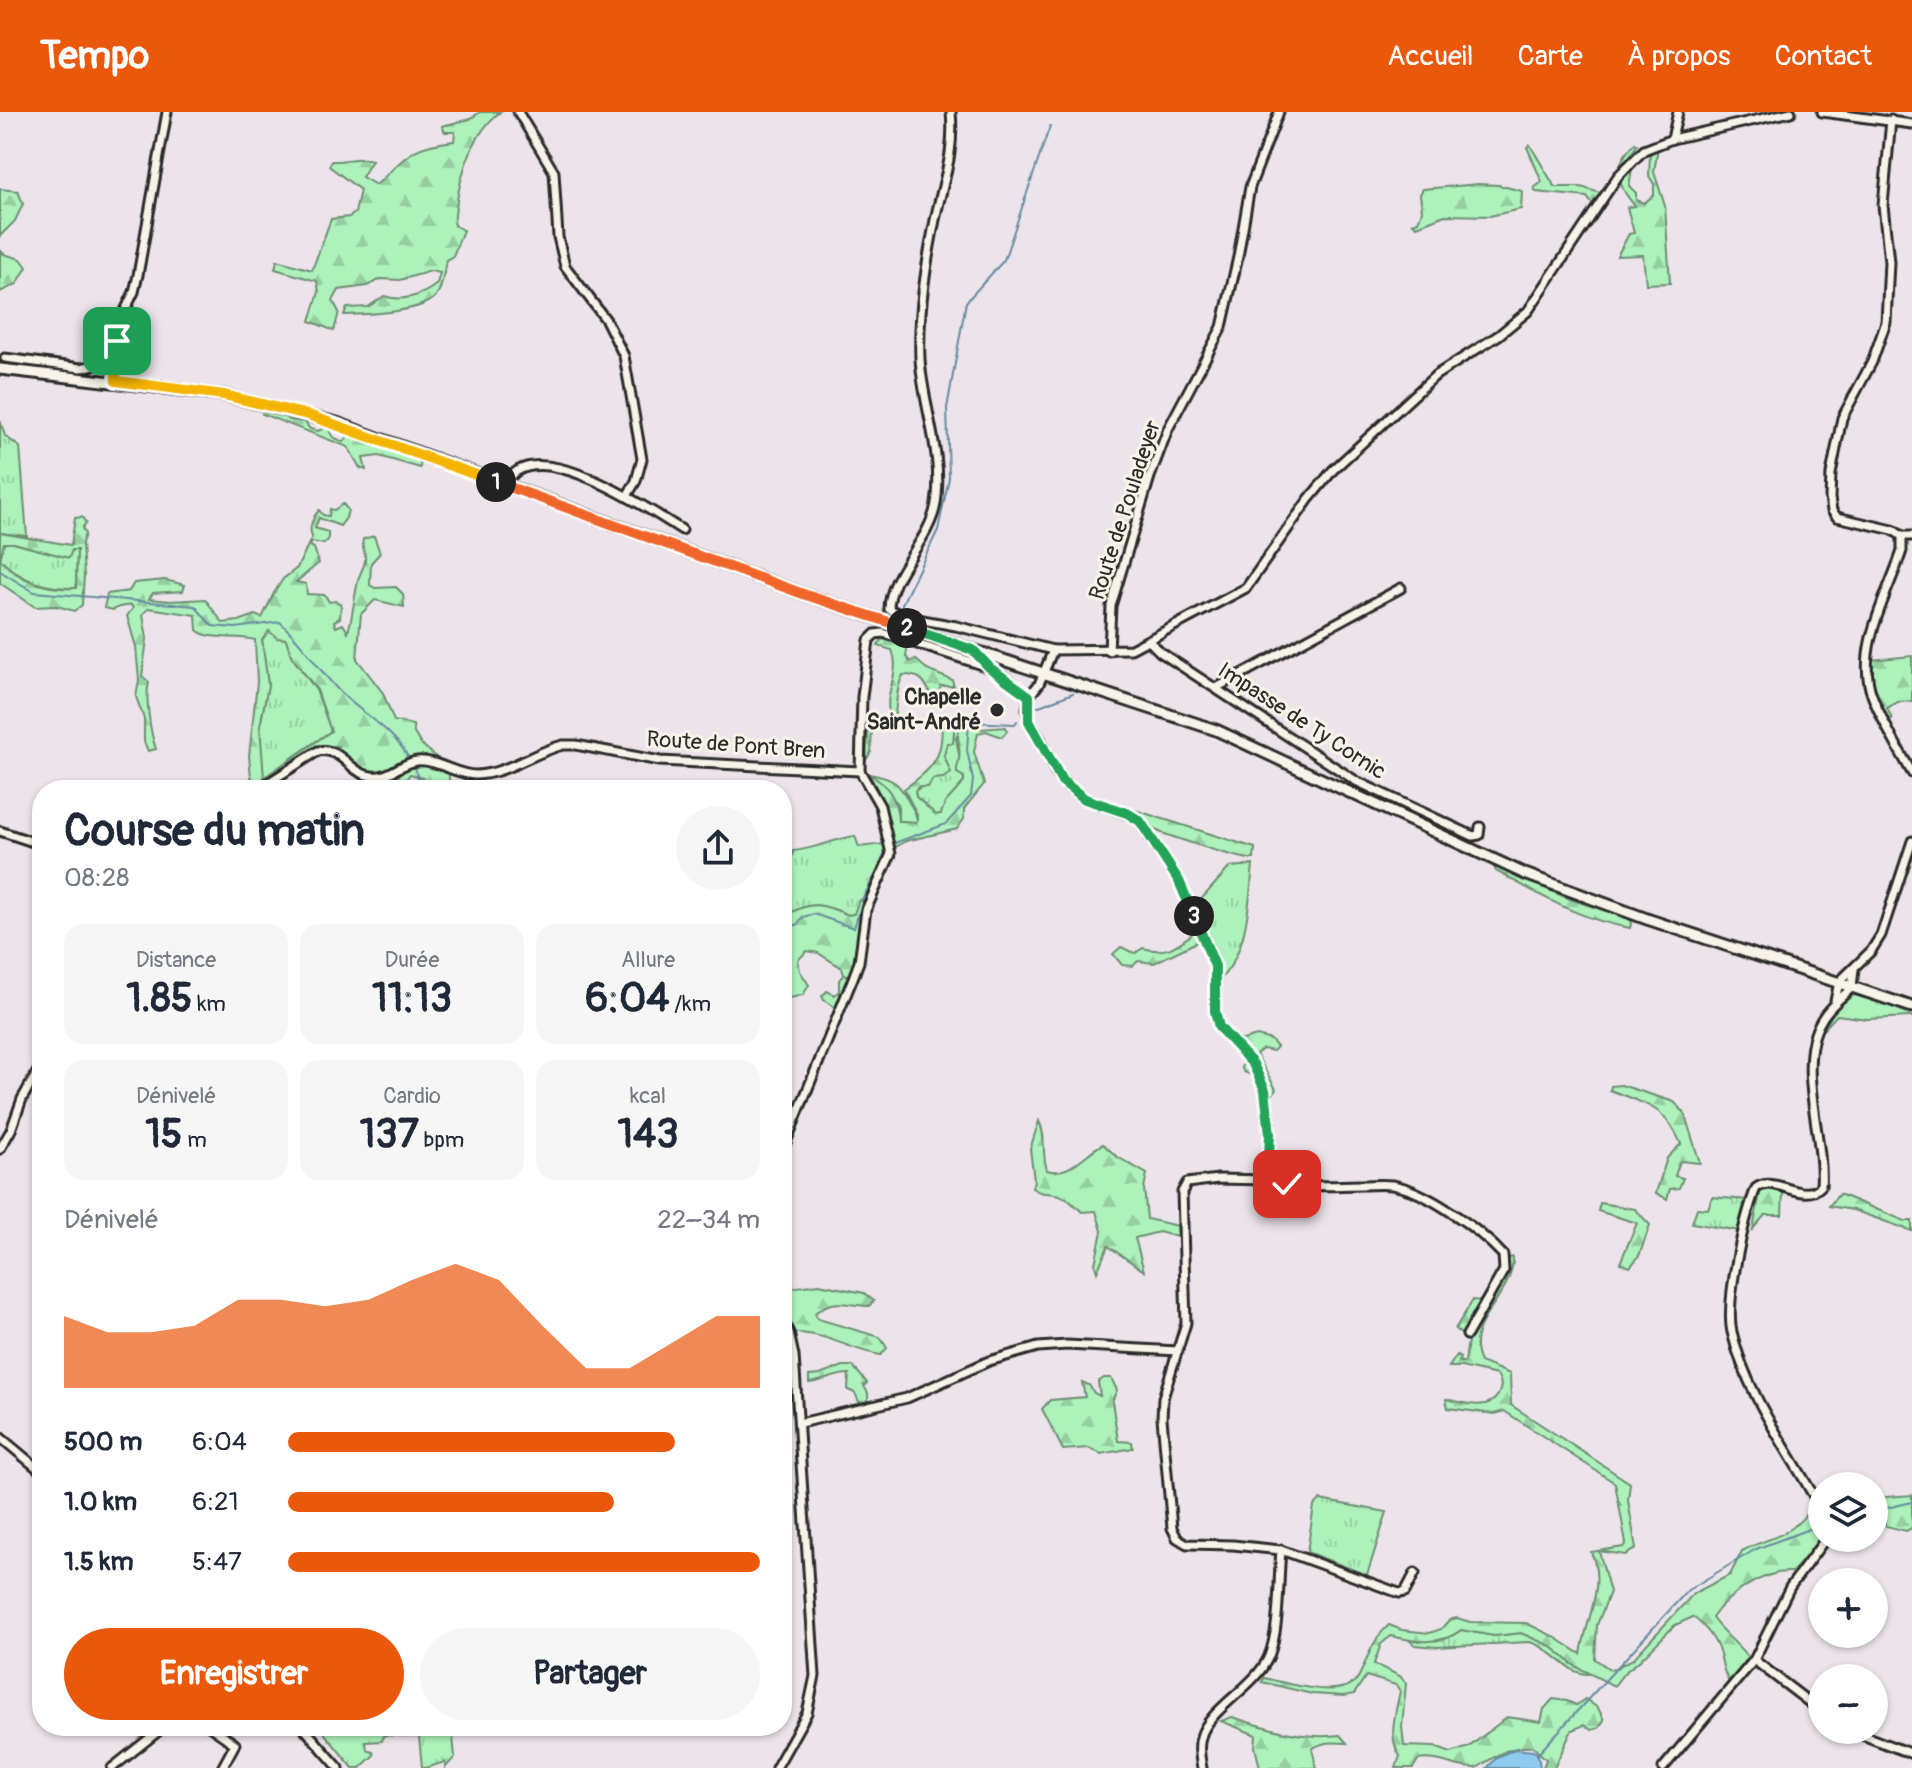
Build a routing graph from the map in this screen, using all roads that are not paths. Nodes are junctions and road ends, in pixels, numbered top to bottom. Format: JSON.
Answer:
{"nodes":[{"id":1,"x":167,"y":112,"type":"edge"},
{"id":2,"x":518,"y":112,"type":"edge"},
{"id":3,"x":951,"y":112,"type":"edge"},
{"id":4,"x":1279,"y":112,"type":"edge"},
{"id":5,"x":1678,"y":112,"type":"edge"},
{"id":6,"x":1791,"y":112,"type":"edge"},
{"id":7,"x":1822,"y":112,"type":"edge"},
{"id":8,"x":1891,"y":120,"type":"junction"},
{"id":9,"x":1912,"y":124,"type":"edge"},
{"id":10,"x":1672,"y":139,"type":"junction"},
{"id":11,"x":5,"y":358,"type":"dead end"},
{"id":12,"x":116,"y":360,"type":"junction"},
{"id":13,"x":0,"y":369,"type":"edge"},
{"id":14,"x":116,"y":381,"type":"junction"},
{"id":15,"x":505,"y":486,"type":"junction"},
{"id":16,"x":627,"y":496,"type":"junction"},
{"id":17,"x":682,"y":530,"type":"dead end"},
{"id":18,"x":1902,"y":536,"type":"junction"},
{"id":19,"x":1912,"y":536,"type":"edge"},
{"id":20,"x":1401,"y":588,"type":"dead end"},
{"id":21,"x":1149,"y":641,"type":"junction"},
{"id":22,"x":973,"y":650,"type":"junction"},
{"id":23,"x":1053,"y":650,"type":"junction"},
{"id":24,"x":1109,"y":651,"type":"junction"},
{"id":25,"x":990,"y":668,"type":"junction"},
{"id":26,"x":1043,"y":673,"type":"junction"},
{"id":27,"x":1216,"y":688,"type":"junction"},
{"id":28,"x":1029,"y":696,"type":"junction"},
{"id":29,"x":860,"y":771,"type":"junction"},
{"id":30,"x":1912,"y":773,"type":"edge"},
{"id":31,"x":273,"y":780,"type":"edge"},
{"id":32,"x":1480,"y":827,"type":"dead end"},
{"id":33,"x":0,"y":831,"type":"edge"},
{"id":34,"x":1912,"y":841,"type":"edge"},
{"id":35,"x":32,"y":842,"type":"edge"},
{"id":36,"x":1854,"y":969,"type":"junction"},
{"id":37,"x":1839,"y":982,"type":"junction"},
{"id":38,"x":1852,"y":987,"type":"junction"},
{"id":39,"x":1835,"y":1001,"type":"junction"},
{"id":40,"x":1912,"y":1007,"type":"edge"},
{"id":41,"x":32,"y":1082,"type":"edge"},
{"id":42,"x":792,"y":1127,"type":"edge"},
{"id":43,"x":0,"y":1149,"type":"edge"},
{"id":44,"x":1268,"y":1180,"type":"junction"},
{"id":45,"x":1467,"y":1335,"type":"dead end"},
{"id":46,"x":792,"y":1347,"type":"edge"},
{"id":47,"x":1178,"y":1351,"type":"junction"},
{"id":48,"x":800,"y":1423,"type":"junction"},
{"id":49,"x":0,"y":1437,"type":"edge"},
{"id":50,"x":32,"y":1464,"type":"edge"},
{"id":51,"x":1808,"y":1486,"type":"edge"},
{"id":52,"x":1281,"y":1550,"type":"junction"},
{"id":53,"x":1816,"y":1552,"type":"edge"},
{"id":54,"x":1415,"y":1573,"type":"dead end"},
{"id":55,"x":1754,"y":1660,"type":"junction"},
{"id":56,"x":1808,"y":1701,"type":"edge"},
{"id":57,"x":152,"y":1736,"type":"edge"},
{"id":58,"x":223,"y":1736,"type":"edge"},
{"id":59,"x":311,"y":1736,"type":"edge"},
{"id":60,"x":1886,"y":1744,"type":"edge"},
{"id":61,"x":1912,"y":1754,"type":"edge"},
{"id":62,"x":112,"y":1768,"type":"edge"},
{"id":63,"x":222,"y":1768,"type":"edge"},
{"id":64,"x":339,"y":1768,"type":"edge"},
{"id":65,"x":776,"y":1768,"type":"edge"},
{"id":66,"x":1202,"y":1768,"type":"edge"},
{"id":67,"x":1663,"y":1768,"type":"edge"}],
"edges":[{"from":1,"to":12,"type":"street"},
{"from":2,"to":16,"type":"street"},
{"from":3,"to":23,"type":"street"},
{"from":4,"to":24,"type":"street","name":"Route de Pouladeyer"},
{"from":5,"to":10,"type":"street"},
{"from":6,"to":10,"type":"street"},
{"from":7,"to":8,"type":"street"},
{"from":8,"to":9,"type":"street"},
{"from":8,"to":18,"type":"street"},
{"from":10,"to":21,"type":"street"},
{"from":11,"to":12,"type":"street"},
{"from":12,"to":14,"type":"street"},
{"from":13,"to":14,"type":"main road"},
{"from":14,"to":15,"type":"main road"},
{"from":15,"to":16,"type":"street"},
{"from":15,"to":22,"type":"main road"},
{"from":16,"to":17,"type":"street"},
{"from":18,"to":19,"type":"street"},
{"from":18,"to":30,"type":"street"},
{"from":20,"to":27,"type":"street"},
{"from":21,"to":24,"type":"street"},
{"from":21,"to":27,"type":"street","name":"Impasse de Ty Cornic"},
{"from":22,"to":25,"type":"street"},
{"from":22,"to":26,"type":"main road"},
{"from":23,"to":24,"type":"street"},
{"from":23,"to":26,"type":"street"},
{"from":25,"to":28,"type":"street"},
{"from":25,"to":29,"type":"street"},
{"from":26,"to":28,"type":"street"},
{"from":26,"to":37,"type":"main road"},
{"from":27,"to":32,"type":"street","name":"Impasse de Ty Cornic"},
{"from":28,"to":44,"type":"street"},
{"from":29,"to":31,"type":"street","name":"Route de Pont Bren"},
{"from":29,"to":42,"type":"street"},
{"from":33,"to":35,"type":"street"},
{"from":34,"to":36,"type":"street"},
{"from":36,"to":37,"type":"street"},
{"from":36,"to":38,"type":"street"},
{"from":37,"to":38,"type":"main road"},
{"from":37,"to":39,"type":"street"},
{"from":38,"to":39,"type":"street"},
{"from":38,"to":40,"type":"main road"},
{"from":39,"to":51,"type":"street"},
{"from":41,"to":43,"type":"street"},
{"from":44,"to":45,"type":"street"},
{"from":44,"to":47,"type":"street"},
{"from":46,"to":48,"type":"street"},
{"from":47,"to":48,"type":"street"},
{"from":47,"to":52,"type":"street"},
{"from":48,"to":65,"type":"street"},
{"from":49,"to":50,"type":"street"},
{"from":52,"to":54,"type":"street"},
{"from":52,"to":66,"type":"street"},
{"from":53,"to":55,"type":"street"},
{"from":55,"to":56,"type":"street"},
{"from":55,"to":67,"type":"street"},
{"from":57,"to":62,"type":"street"},
{"from":58,"to":63,"type":"street"},
{"from":59,"to":64,"type":"street"},
{"from":60,"to":61,"type":"street"}]}
